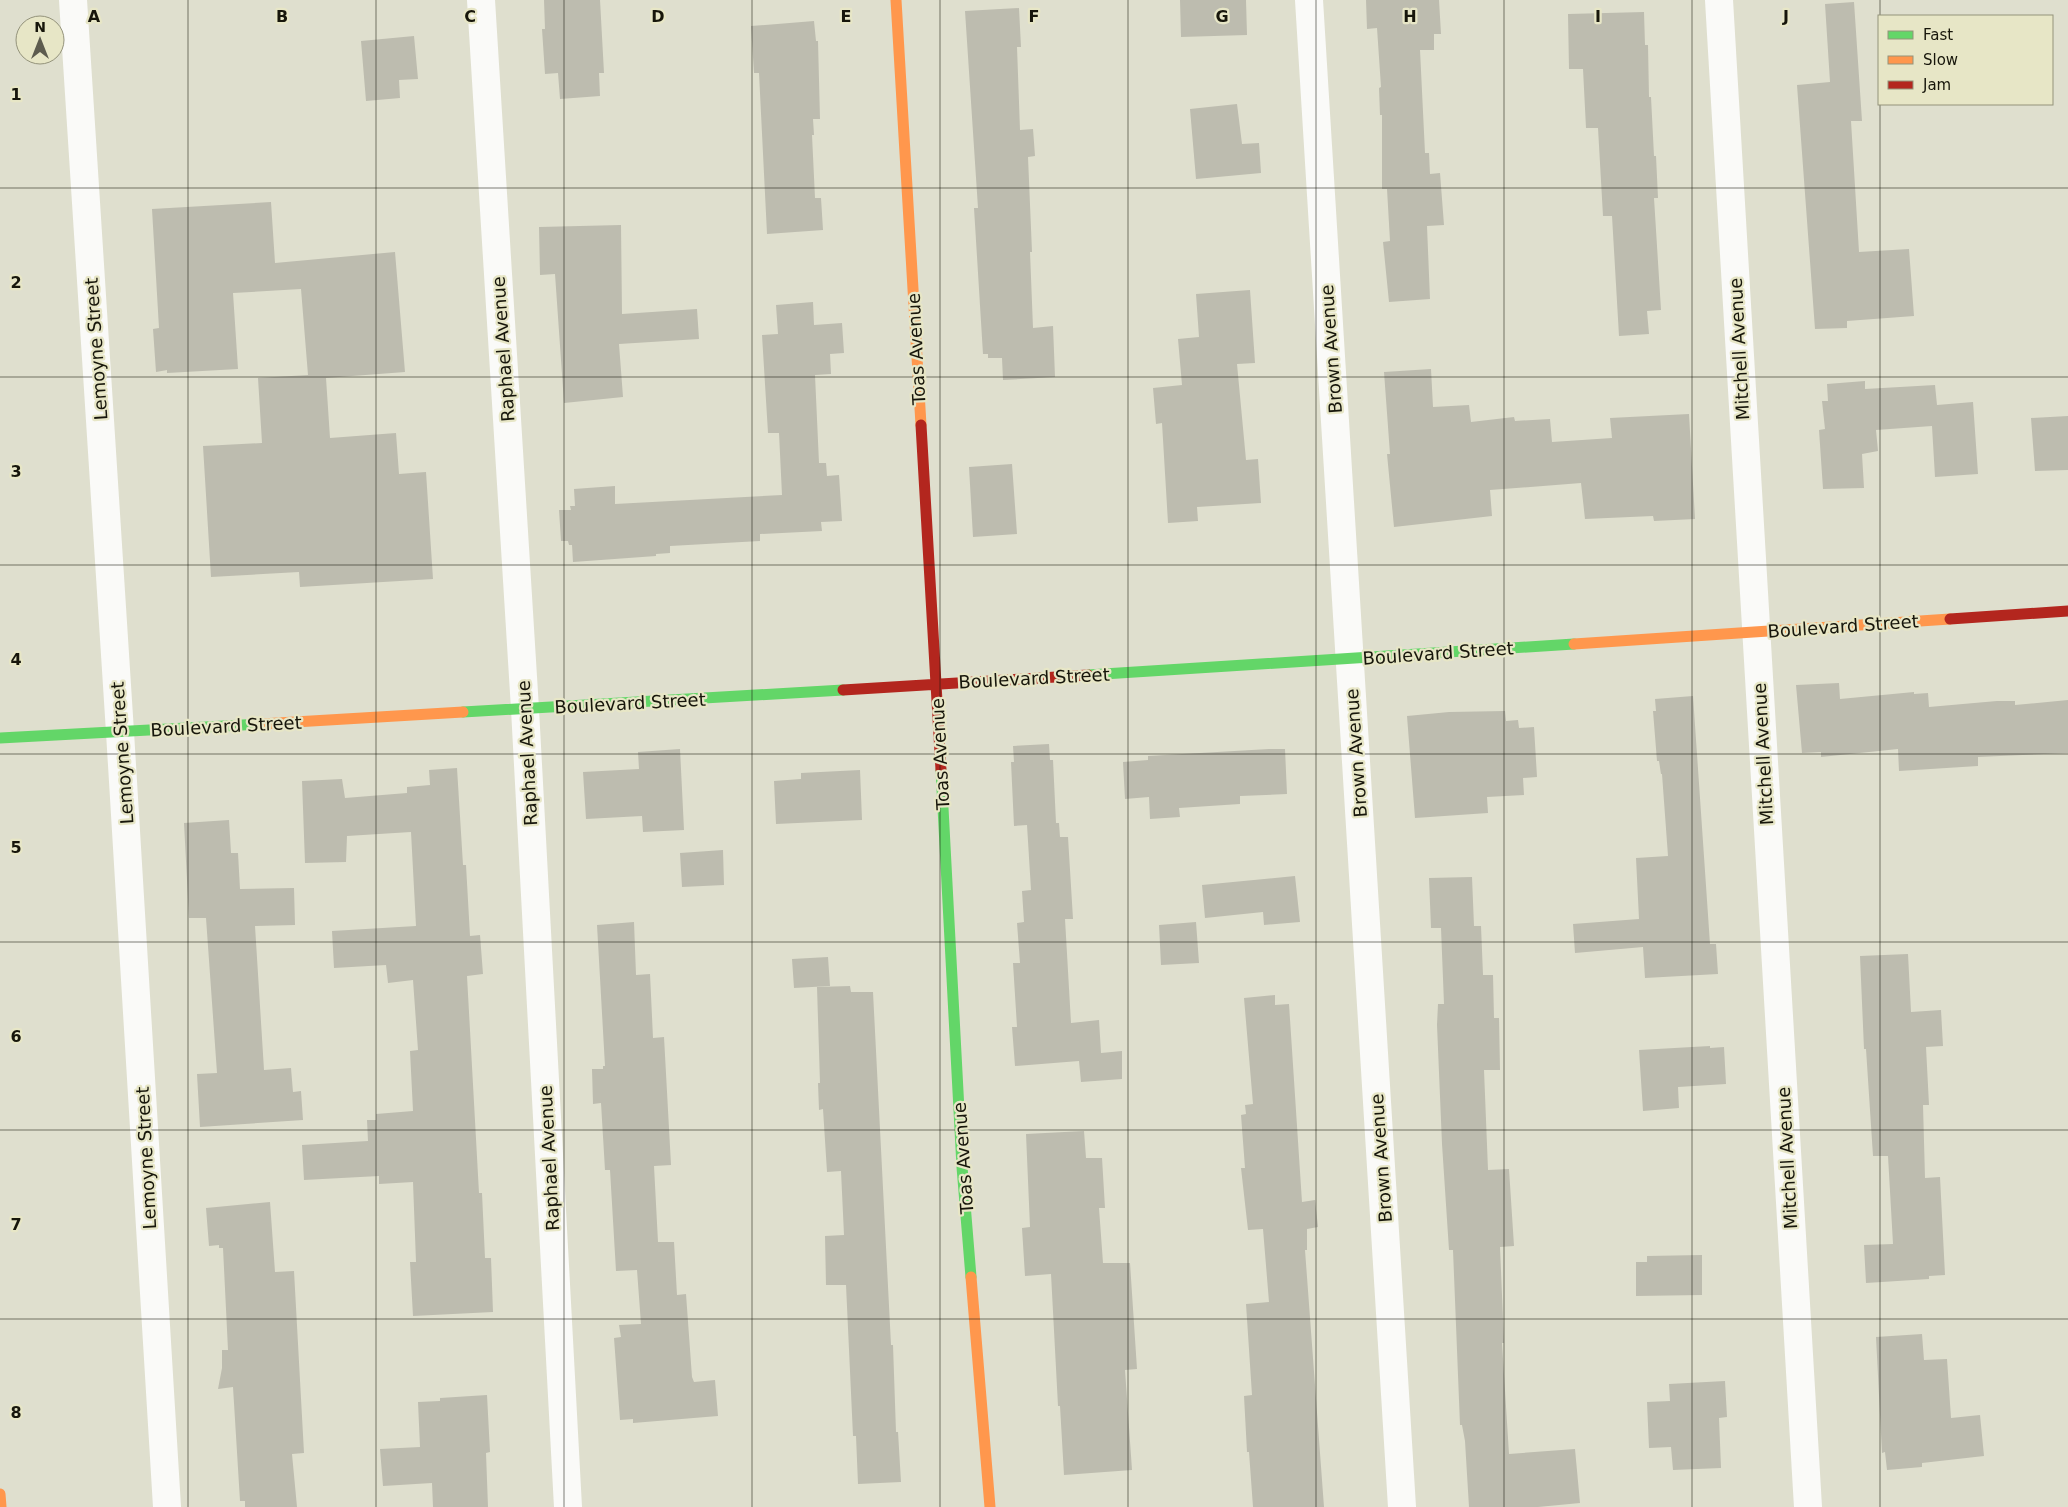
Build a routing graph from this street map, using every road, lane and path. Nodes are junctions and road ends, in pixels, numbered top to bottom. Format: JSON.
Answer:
{"nodes":[{"id":1,"x":73,"y":0,"type":"edge"},
{"id":2,"x":481,"y":0,"type":"edge"},
{"id":3,"x":896,"y":0,"type":"edge"},
{"id":4,"x":1309,"y":0,"type":"edge"},
{"id":5,"x":1719,"y":0,"type":"edge"},
{"id":6,"x":2068,"y":611,"type":"edge"},
{"id":7,"x":1755,"y":632,"type":"junction"},
{"id":8,"x":1350,"y":659,"type":"junction"},
{"id":9,"x":936,"y":684,"type":"junction"},
{"id":10,"x":525,"y":709,"type":"junction"},
{"id":11,"x":120,"y":732,"type":"junction"},
{"id":12,"x":0,"y":738,"type":"edge"},
{"id":13,"x":0,"y":1494,"type":"edge"},
{"id":14,"x":1,"y":1507,"type":"edge"},
{"id":15,"x":167,"y":1507,"type":"edge"},
{"id":16,"x":568,"y":1507,"type":"edge"},
{"id":17,"x":990,"y":1507,"type":"edge"},
{"id":18,"x":1402,"y":1507,"type":"edge"},
{"id":19,"x":1808,"y":1507,"type":"edge"}],
"edges":[{"from":1,"to":11,"type":"street","name":"Lemoyne Street"},
{"from":2,"to":10,"type":"street","name":"Raphael Avenue"},
{"from":3,"to":9,"type":"street","name":"Toas Avenue"},
{"from":4,"to":8,"type":"street","name":"Brown Avenue"},
{"from":5,"to":7,"type":"street","name":"Mitchell Avenue"},
{"from":6,"to":7,"type":"street","name":"Boulevard Street"},
{"from":7,"to":8,"type":"street","name":"Boulevard Street"},
{"from":7,"to":19,"type":"street","name":"Mitchell Avenue"},
{"from":8,"to":9,"type":"street","name":"Boulevard Street"},
{"from":8,"to":18,"type":"street","name":"Brown Avenue"},
{"from":9,"to":10,"type":"street","name":"Boulevard Street"},
{"from":9,"to":17,"type":"street","name":"Toas Avenue"},
{"from":10,"to":11,"type":"street","name":"Boulevard Street"},
{"from":10,"to":16,"type":"street","name":"Raphael Avenue"},
{"from":11,"to":12,"type":"street","name":"Boulevard Street"},
{"from":11,"to":15,"type":"street","name":"Lemoyne Street"},
{"from":13,"to":14,"type":"street"}]}
